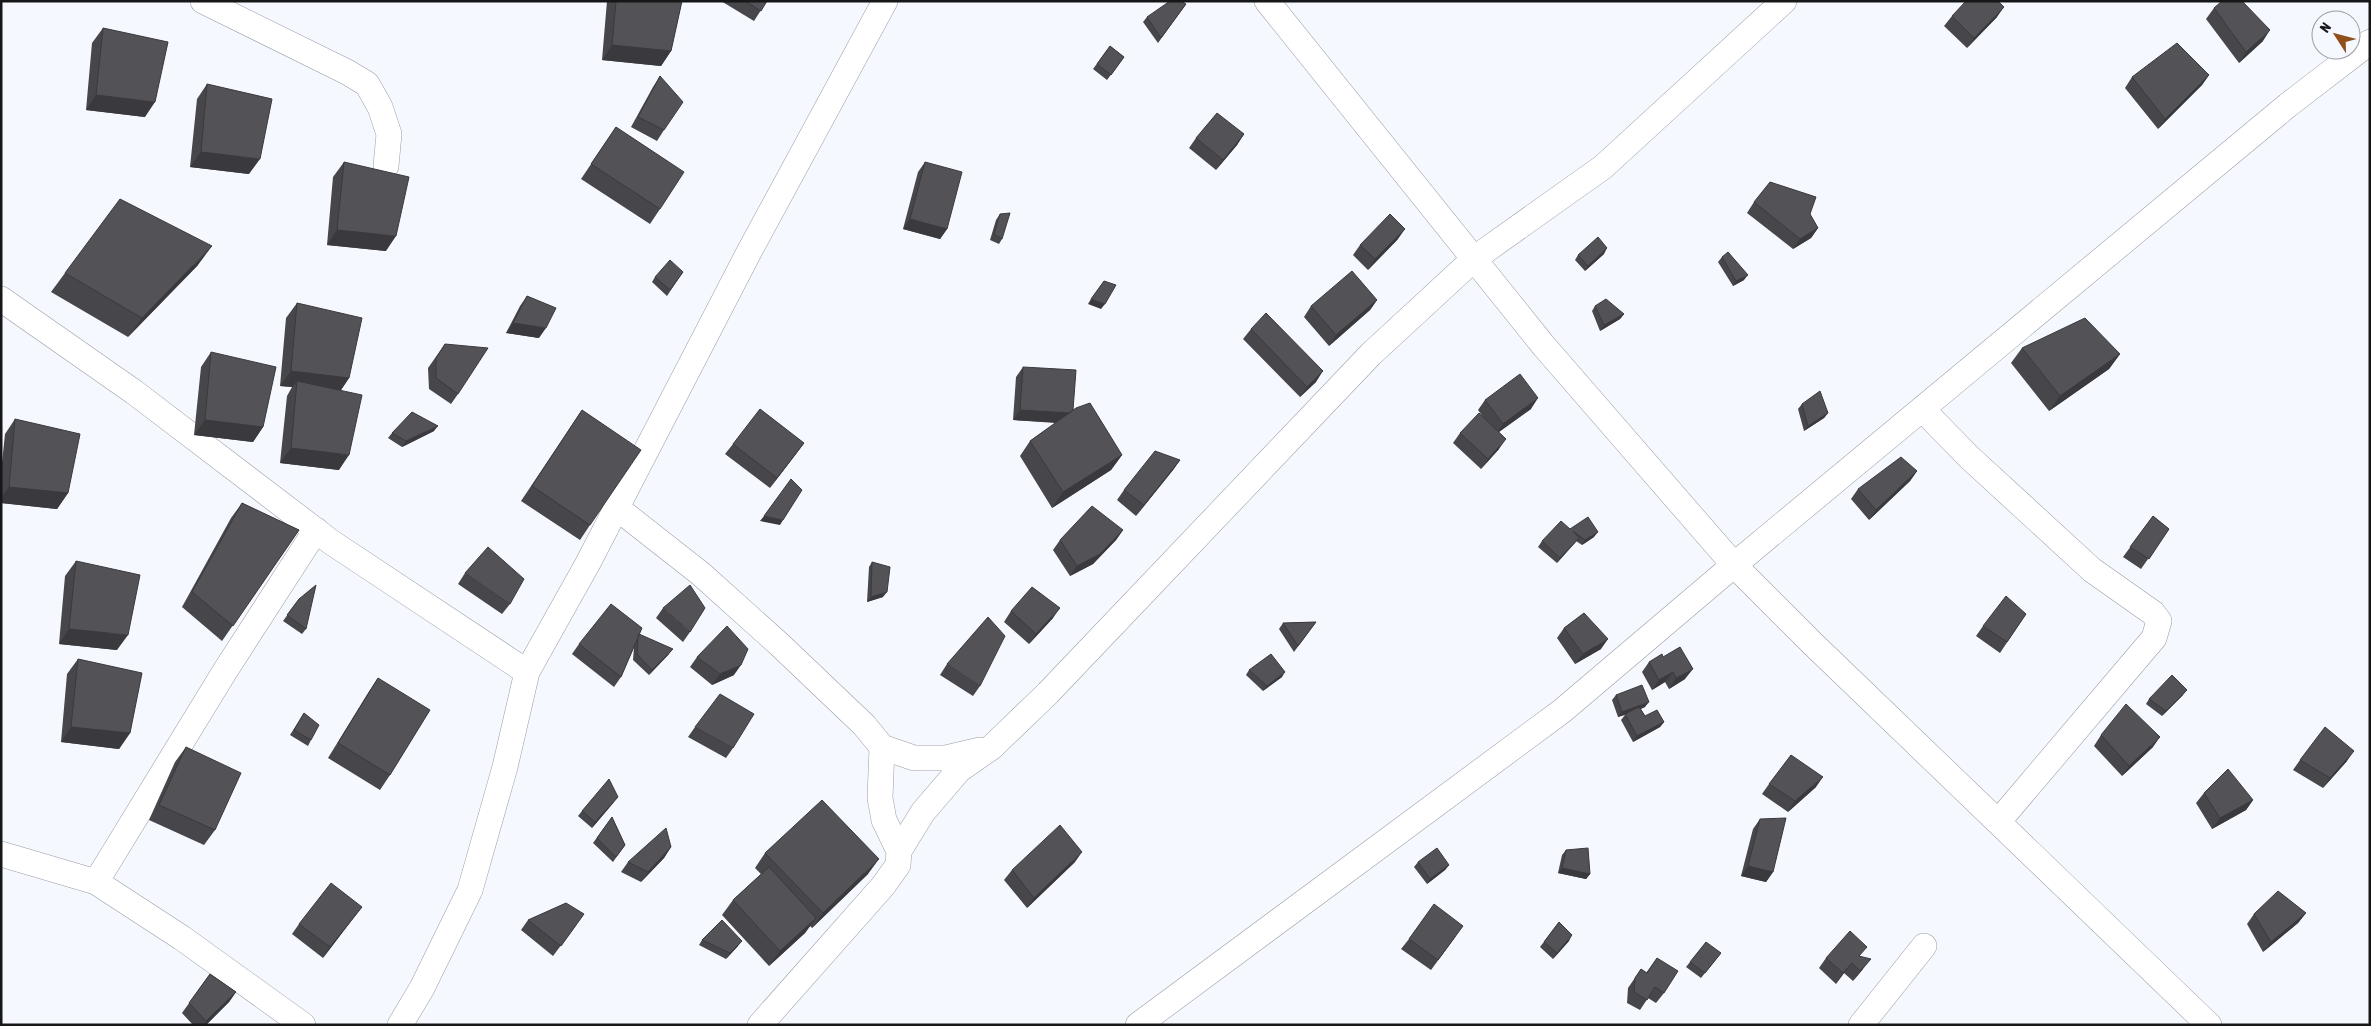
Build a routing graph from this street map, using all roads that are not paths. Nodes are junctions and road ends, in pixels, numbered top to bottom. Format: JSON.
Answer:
{"nodes":[{"id":1,"x":203,"y":1,"type":"edge"},
{"id":2,"x":885,"y":1,"type":"edge"},
{"id":3,"x":1267,"y":1,"type":"edge"},
{"id":4,"x":1784,"y":1,"type":"edge"},
{"id":5,"x":2370,"y":42,"type":"edge"},
{"id":6,"x":386,"y":166,"type":"dead end"},
{"id":7,"x":1475,"y":258,"type":"junction"},
{"id":8,"x":1,"y":299,"type":"edge"},
{"id":9,"x":1922,"y":410,"type":"junction"},
{"id":10,"x":617,"y":508,"type":"junction"},
{"id":11,"x":316,"y":530,"type":"junction"},
{"id":12,"x":1734,"y":565,"type":"junction"},
{"id":13,"x":527,"y":672,"type":"junction"},
{"id":14,"x":882,"y":747,"type":"junction"},
{"id":15,"x":992,"y":747,"type":"junction"},
{"id":16,"x":1998,"y":822,"type":"junction"},
{"id":17,"x":899,"y":851,"type":"junction"},
{"id":18,"x":1,"y":854,"type":"edge"},
{"id":19,"x":96,"y":882,"type":"junction"},
{"id":20,"x":1924,"y":946,"type":"dead end"},
{"id":21,"x":303,"y":1025,"type":"edge"},
{"id":22,"x":400,"y":1025,"type":"edge"},
{"id":23,"x":760,"y":1025,"type":"edge"},
{"id":24,"x":1138,"y":1025,"type":"edge"},
{"id":25,"x":1861,"y":1025,"type":"edge"},
{"id":26,"x":2209,"y":1025,"type":"edge"}],
"edges":[{"from":1,"to":6,"type":"street"},
{"from":2,"to":10,"type":"street"},
{"from":3,"to":7,"type":"street"},
{"from":4,"to":7,"type":"street"},
{"from":5,"to":9,"type":"street"},
{"from":7,"to":12,"type":"street"},
{"from":7,"to":15,"type":"street"},
{"from":8,"to":11,"type":"street"},
{"from":9,"to":12,"type":"street"},
{"from":9,"to":16,"type":"street"},
{"from":10,"to":13,"type":"street"},
{"from":10,"to":14,"type":"street"},
{"from":11,"to":13,"type":"street"},
{"from":11,"to":19,"type":"street"},
{"from":12,"to":16,"type":"street"},
{"from":12,"to":24,"type":"street"},
{"from":13,"to":22,"type":"street"},
{"from":14,"to":15,"type":"street"},
{"from":14,"to":17,"type":"street"},
{"from":15,"to":17,"type":"street"},
{"from":16,"to":26,"type":"street"},
{"from":17,"to":23,"type":"street"},
{"from":18,"to":19,"type":"street"},
{"from":19,"to":21,"type":"street"},
{"from":20,"to":25,"type":"street"}]}
